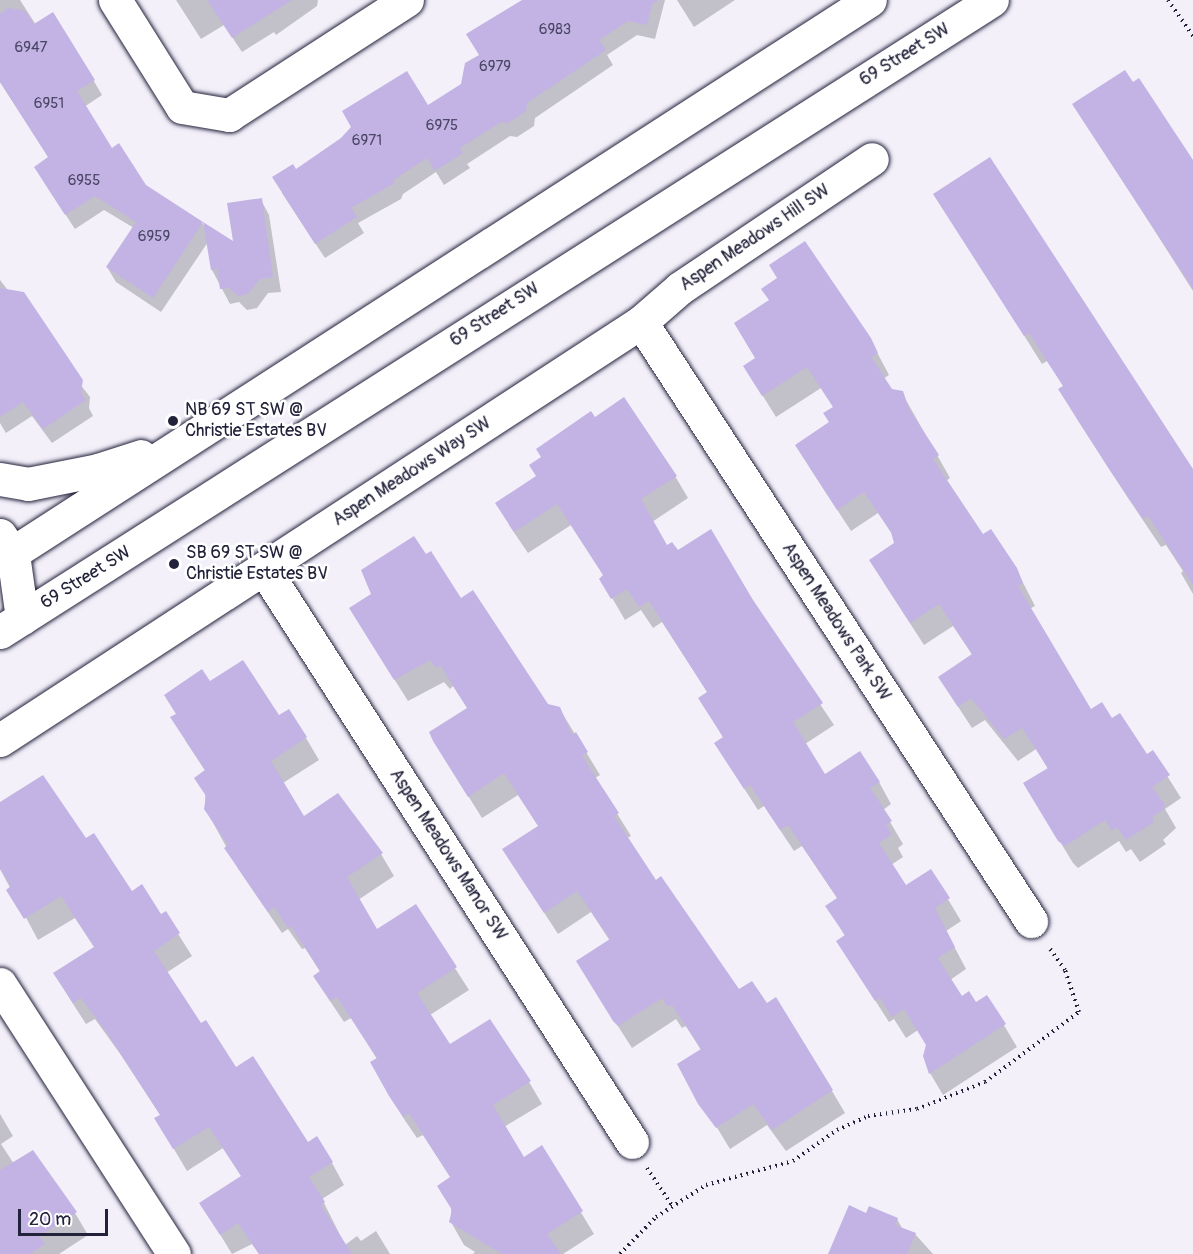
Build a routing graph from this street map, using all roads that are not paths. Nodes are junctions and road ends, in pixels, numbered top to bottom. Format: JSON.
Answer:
{"nodes":[{"id":1,"x":115,"y":0,"type":"edge"},
{"id":2,"x":407,"y":0,"type":"edge"},
{"id":3,"x":870,"y":0,"type":"edge"},
{"id":4,"x":992,"y":0,"type":"edge"},
{"id":5,"x":872,"y":159,"type":"dead end"},
{"id":6,"x":641,"y":322,"type":"junction"},
{"id":7,"x":186,"y":441,"type":"junction"},
{"id":8,"x":0,"y":478,"type":"edge"},
{"id":9,"x":4,"y":550,"type":"edge"},
{"id":10,"x":264,"y":569,"type":"junction"},
{"id":11,"x":7,"y":618,"type":"edge"},
{"id":12,"x":0,"y":740,"type":"edge"},
{"id":13,"x":1031,"y":921,"type":"road end"},
{"id":14,"x":0,"y":984,"type":"edge"},
{"id":15,"x":632,"y":1142,"type":"road end"},
{"id":16,"x":174,"y":1254,"type":"edge"}],
"edges":[{"from":1,"to":2,"type":"street"},
{"from":3,"to":7,"type":"street"},
{"from":4,"to":11,"type":"street","name":"69 Street SW"},
{"from":5,"to":6,"type":"street","name":"Aspen Meadows Hill SW"},
{"from":6,"to":10,"type":"street","name":"Aspen Meadows Way SW"},
{"from":6,"to":13,"type":"street","name":"Aspen Meadows Park SW"},
{"from":7,"to":8,"type":"street"},
{"from":7,"to":9,"type":"street"},
{"from":9,"to":11,"type":"street"},
{"from":10,"to":12,"type":"street","name":"Aspen Meadows Way SW"},
{"from":10,"to":15,"type":"street","name":"Aspen Meadows Manor SW"},
{"from":14,"to":16,"type":"street"}]}
